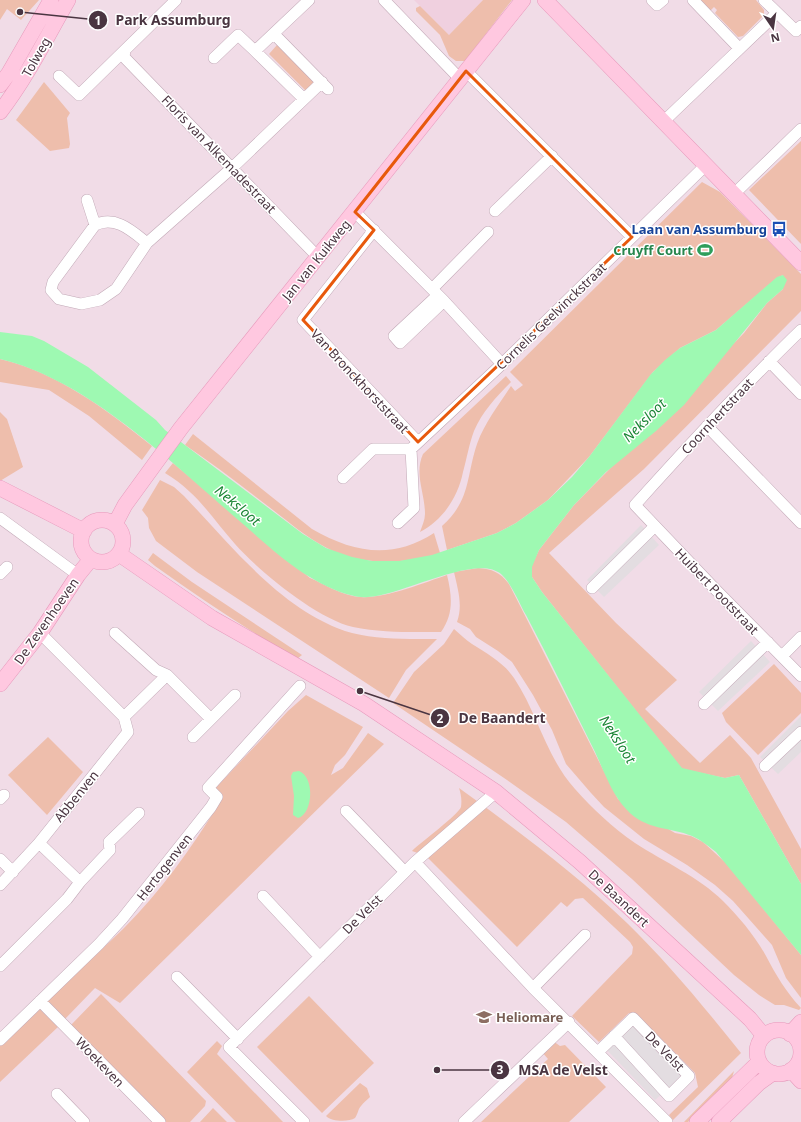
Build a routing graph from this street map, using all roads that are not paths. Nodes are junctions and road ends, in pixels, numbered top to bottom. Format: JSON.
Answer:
{"nodes":[{"id":1,"x":51,"y":0,"type":"edge"},
{"id":2,"x":68,"y":0,"type":"edge"},
{"id":3,"x":176,"y":0,"type":"edge"},
{"id":4,"x":309,"y":0,"type":"edge"},
{"id":5,"x":384,"y":0,"type":"edge"},
{"id":6,"x":523,"y":0,"type":"edge"},
{"id":7,"x":545,"y":0,"type":"edge"},
{"id":8,"x":652,"y":0,"type":"edge"},
{"id":9,"x":663,"y":0,"type":"edge"},
{"id":10,"x":693,"y":0,"type":"edge"},
{"id":11,"x":764,"y":0,"type":"edge"},
{"id":12,"x":777,"y":13,"type":"junction"},
{"id":13,"x":801,"y":26,"type":"edge"},
{"id":14,"x":274,"y":34,"type":"junction"},
{"id":15,"x":739,"y":48,"type":"junction"},
{"id":16,"x":125,"y":50,"type":"junction"},
{"id":17,"x":255,"y":51,"type":"junction"},
{"id":18,"x":214,"y":58,"type":"dead end"},
{"id":19,"x":463,"y":75,"type":"junction"},
{"id":20,"x":59,"y":76,"type":"dead end"},
{"id":21,"x":0,"y":85,"type":"edge"},
{"id":22,"x":304,"y":99,"type":"junction"},
{"id":23,"x":0,"y":112,"type":"edge"},
{"id":24,"x":664,"y":122,"type":"junction"},
{"id":25,"x":801,"y":129,"type":"edge"},
{"id":26,"x":552,"y":156,"type":"junction"},
{"id":27,"x":706,"y":165,"type":"junction"},
{"id":28,"x":233,"y":167,"type":"junction"},
{"id":29,"x":734,"y":194,"type":"junction"},
{"id":30,"x":87,"y":200,"type":"dead end"},
{"id":31,"x":495,"y":211,"type":"dead end"},
{"id":32,"x":355,"y":212,"type":"junction"},
{"id":33,"x":95,"y":225,"type":"junction"},
{"id":34,"x":374,"y":230,"type":"junction"},
{"id":35,"x":488,"y":232,"type":"dead end"},
{"id":36,"x":632,"y":237,"type":"junction"},
{"id":37,"x":148,"y":243,"type":"junction"},
{"id":38,"x":318,"y":257,"type":"junction"},
{"id":39,"x":801,"y":263,"type":"edge"},
{"id":40,"x":438,"y":295,"type":"junction"},
{"id":41,"x":303,"y":320,"type":"joint"},
{"id":42,"x":801,"y":330,"type":"edge"},
{"id":43,"x":769,"y":361,"type":"junction"},
{"id":44,"x":502,"y":364,"type":"junction"},
{"id":45,"x":801,"y":394,"type":"edge"},
{"id":46,"x":707,"y":426,"type":"junction"},
{"id":47,"x":414,"y":445,"type":"junction"},
{"id":48,"x":343,"y":478,"type":"dead end"},
{"id":49,"x":0,"y":488,"type":"edge"},
{"id":50,"x":635,"y":505,"type":"joint"},
{"id":51,"x":0,"y":518,"type":"edge"},
{"id":52,"x":398,"y":523,"type":"dead end"},
{"id":53,"x":115,"y":524,"type":"junction"},
{"id":54,"x":801,"y":524,"type":"edge"},
{"id":55,"x":655,"y":526,"type":"junction"},
{"id":56,"x":84,"y":531,"type":"junction"},
{"id":57,"x":119,"y":554,"type":"junction"},
{"id":58,"x":91,"y":559,"type":"junction"},
{"id":59,"x":78,"y":575,"type":"junction"},
{"id":60,"x":592,"y":588,"type":"dead end"},
{"id":61,"x":40,"y":633,"type":"junction"},
{"id":62,"x":116,"y":633,"type":"dead end"},
{"id":63,"x":801,"y":637,"type":"edge"},
{"id":64,"x":768,"y":642,"type":"junction"},
{"id":65,"x":782,"y":656,"type":"junction"},
{"id":66,"x":167,"y":675,"type":"junction"},
{"id":67,"x":801,"y":676,"type":"edge"},
{"id":68,"x":2,"y":677,"type":"edge"},
{"id":69,"x":300,"y":686,"type":"dead end"},
{"id":70,"x":235,"y":695,"type":"dead end"},
{"id":71,"x":704,"y":704,"type":"dead end"},
{"id":72,"x":124,"y":717,"type":"junction"},
{"id":73,"x":211,"y":719,"type":"junction"},
{"id":74,"x":801,"y":732,"type":"edge"},
{"id":75,"x":194,"y":737,"type":"dead end"},
{"id":76,"x":765,"y":766,"type":"dead end"},
{"id":77,"x":496,"y":792,"type":"junction"},
{"id":78,"x":346,"y":811,"type":"dead end"},
{"id":79,"x":139,"y":813,"type":"dead end"},
{"id":80,"x":39,"y":843,"type":"junction"},
{"id":81,"x":0,"y":859,"type":"edge"},
{"id":82,"x":415,"y":862,"type":"junction"},
{"id":83,"x":13,"y":872,"type":"junction"},
{"id":84,"x":405,"y":872,"type":"junction"},
{"id":85,"x":80,"y":882,"type":"junction"},
{"id":86,"x":0,"y":886,"type":"edge"},
{"id":87,"x":263,"y":896,"type":"dead end"},
{"id":88,"x":585,"y":935,"type":"dead end"},
{"id":89,"x":320,"y":957,"type":"junction"},
{"id":90,"x":0,"y":966,"type":"edge"},
{"id":91,"x":177,"y":977,"type":"dead end"},
{"id":92,"x":533,"y":988,"type":"junction"},
{"id":93,"x":40,"y":1001,"type":"junction"},
{"id":94,"x":569,"y":1022,"type":"junction"},
{"id":95,"x":801,"y":1022,"type":"edge"},
{"id":96,"x":614,"y":1036,"type":"junction"},
{"id":97,"x":764,"y":1036,"type":"junction"},
{"id":98,"x":238,"y":1039,"type":"junction"},
{"id":99,"x":797,"y":1039,"type":"edge"},
{"id":100,"x":0,"y":1040,"type":"edge"},
{"id":101,"x":598,"y":1052,"type":"junction"},
{"id":102,"x":760,"y":1062,"type":"junction"},
{"id":103,"x":791,"y":1070,"type":"junction"},
{"id":104,"x":773,"y":1073,"type":"junction"},
{"id":105,"x":801,"y":1081,"type":"edge"},
{"id":106,"x":57,"y":1094,"type":"dead end"},
{"id":107,"x":84,"y":1122,"type":"edge"},
{"id":108,"x":160,"y":1122,"type":"edge"},
{"id":109,"x":304,"y":1122,"type":"edge"},
{"id":110,"x":464,"y":1122,"type":"edge"},
{"id":111,"x":667,"y":1122,"type":"edge"},
{"id":112,"x":697,"y":1122,"type":"edge"},
{"id":113,"x":719,"y":1122,"type":"edge"}],
"edges":[{"from":1,"to":21,"type":"main road","name":"Tolweg"},
{"from":2,"to":23,"type":"main road","name":"Tolweg"},
{"from":3,"to":16,"type":"street"},
{"from":4,"to":14,"type":"street"},
{"from":5,"to":19,"type":"street"},
{"from":6,"to":19,"type":"main road","name":"Jan van Kuikweg"},
{"from":7,"to":24,"type":"main road"},
{"from":8,"to":9,"type":"street"},
{"from":10,"to":15,"type":"street"},
{"from":11,"to":12,"type":"street"},
{"from":12,"to":13,"type":"street"},
{"from":12,"to":15,"type":"street"},
{"from":14,"to":17,"type":"street"},
{"from":14,"to":22,"type":"street"},
{"from":15,"to":24,"type":"street"},
{"from":16,"to":20,"type":"street"},
{"from":16,"to":28,"type":"street","name":"Floris van Alkemadestraat"},
{"from":17,"to":18,"type":"street"},
{"from":17,"to":22,"type":"street"},
{"from":19,"to":26,"type":"street"},
{"from":19,"to":32,"type":"main road","name":"Jan van Kuikweg"},
{"from":22,"to":28,"type":"street"},
{"from":24,"to":27,"type":"main road"},
{"from":25,"to":29,"type":"street"},
{"from":26,"to":31,"type":"street"},
{"from":26,"to":36,"type":"street"},
{"from":27,"to":29,"type":"main road"},
{"from":27,"to":36,"type":"street","name":"Cornelis Geelvinckstraat"},
{"from":28,"to":37,"type":"street"},
{"from":28,"to":38,"type":"street","name":"Floris van Alkemadestraat"},
{"from":29,"to":39,"type":"main road"},
{"from":30,"to":33,"type":"street"},
{"from":32,"to":34,"type":"street"},
{"from":32,"to":38,"type":"main road","name":"Jan van Kuikweg"},
{"from":33,"to":37,"type":"street"},
{"from":33,"to":37,"type":"street"},
{"from":34,"to":40,"type":"street"},
{"from":34,"to":41,"type":"street","name":"Jan van Kuikweg"},
{"from":35,"to":40,"type":"street"},
{"from":36,"to":44,"type":"street","name":"Cornelis Geelvinckstraat"},
{"from":38,"to":53,"type":"main road","name":"Jan van Kuikweg"},
{"from":40,"to":44,"type":"street"},
{"from":41,"to":47,"type":"street","name":"Van Bronckhorststraat"},
{"from":42,"to":43,"type":"street","name":"Coornhertstraat"},
{"from":43,"to":45,"type":"street"},
{"from":43,"to":46,"type":"street","name":"Coornhertstraat"},
{"from":44,"to":47,"type":"street","name":"Cornelis Geelvinckstraat"},
{"from":46,"to":50,"type":"street","name":"Coornhertstraat"},
{"from":46,"to":54,"type":"street"},
{"from":47,"to":48,"type":"street","name":"Van Bronckhorststraat"},
{"from":47,"to":52,"type":"street","name":"Van Bronckhorststraat"},
{"from":49,"to":56,"type":"main road"},
{"from":50,"to":55,"type":"street","name":"Huibert Pootstraat"},
{"from":51,"to":59,"type":"street"},
{"from":53,"to":56,"type":"main road"},
{"from":53,"to":57,"type":"main road"},
{"from":55,"to":60,"type":"street"},
{"from":55,"to":64,"type":"street","name":"Huibert Pootstraat"},
{"from":56,"to":58,"type":"main road"},
{"from":57,"to":58,"type":"main road"},
{"from":57,"to":77,"type":"main road","name":"De Baandert"},
{"from":58,"to":59,"type":"main road","name":"De Zevenhoeven"},
{"from":59,"to":61,"type":"main road","name":"De Zevenhoeven"},
{"from":61,"to":68,"type":"main road","name":"De Zevenhoeven"},
{"from":61,"to":72,"type":"street"},
{"from":62,"to":66,"type":"street"},
{"from":63,"to":65,"type":"street"},
{"from":64,"to":65,"type":"street","name":"Huibert Pootstraat"},
{"from":64,"to":71,"type":"street"},
{"from":65,"to":67,"type":"street","name":"Huibert Pootstraat"},
{"from":66,"to":72,"type":"street"},
{"from":66,"to":73,"type":"street"},
{"from":69,"to":93,"type":"street","name":"Hertogenven"},
{"from":70,"to":73,"type":"street"},
{"from":72,"to":80,"type":"street","name":"Abbenven"},
{"from":73,"to":75,"type":"street"},
{"from":74,"to":76,"type":"street"},
{"from":77,"to":82,"type":"street","name":"De Velst"},
{"from":77,"to":97,"type":"main road","name":"De Baandert"},
{"from":78,"to":84,"type":"street"},
{"from":79,"to":85,"type":"street"},
{"from":80,"to":83,"type":"street","name":"Abbenven"},
{"from":80,"to":85,"type":"street"},
{"from":81,"to":83,"type":"street"},
{"from":82,"to":84,"type":"street","name":"De Velst"},
{"from":82,"to":92,"type":"street"},
{"from":83,"to":86,"type":"street","name":"Abbenven"},
{"from":84,"to":89,"type":"street","name":"De Velst"},
{"from":85,"to":90,"type":"street"},
{"from":87,"to":89,"type":"street"},
{"from":88,"to":92,"type":"street"},
{"from":89,"to":98,"type":"street","name":"De Velst"},
{"from":91,"to":98,"type":"street"},
{"from":92,"to":94,"type":"street"},
{"from":93,"to":100,"type":"street","name":"Hertogenven"},
{"from":93,"to":108,"type":"street","name":"Woekeven"},
{"from":94,"to":101,"type":"street"},
{"from":94,"to":110,"type":"street"},
{"from":95,"to":99,"type":"main road"},
{"from":96,"to":96,"type":"street","name":"De Velst"},
{"from":96,"to":101,"type":"street","name":"De Velst"},
{"from":97,"to":99,"type":"main road"},
{"from":97,"to":102,"type":"main road"},
{"from":98,"to":109,"type":"street","name":"De Velst"},
{"from":99,"to":103,"type":"main road"},
{"from":101,"to":111,"type":"street"},
{"from":102,"to":104,"type":"main road"},
{"from":102,"to":112,"type":"main road"},
{"from":103,"to":104,"type":"main road"},
{"from":103,"to":105,"type":"main road"},
{"from":104,"to":113,"type":"main road"},
{"from":106,"to":107,"type":"street"}]}
